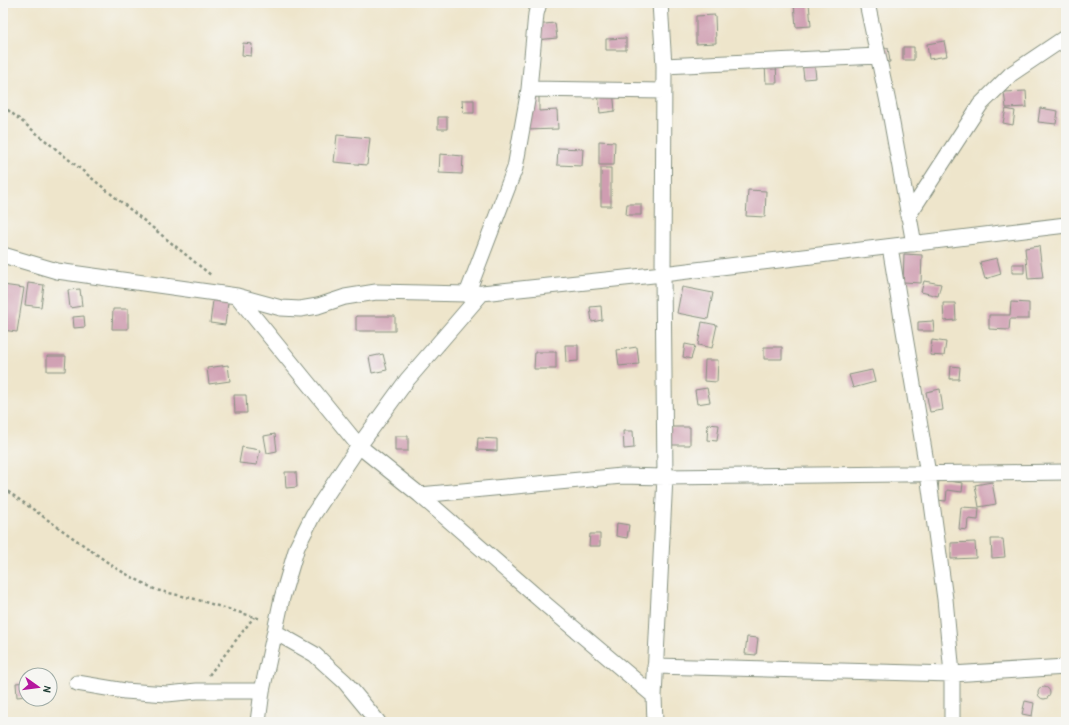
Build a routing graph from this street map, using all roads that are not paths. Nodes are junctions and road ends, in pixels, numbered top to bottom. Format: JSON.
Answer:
{"nodes":[{"id":1,"x":539,"y":3,"type":"edge"},
{"id":2,"x":660,"y":3,"type":"edge"},
{"id":3,"x":867,"y":3,"type":"edge"},
{"id":4,"x":1066,"y":37,"type":"edge"},
{"id":5,"x":878,"y":56,"type":"junction"},
{"id":6,"x":664,"y":66,"type":"junction"},
{"id":7,"x":529,"y":89,"type":"junction"},
{"id":8,"x":664,"y":91,"type":"junction"},
{"id":9,"x":908,"y":216,"type":"junction"},
{"id":10,"x":1066,"y":225,"type":"edge"},
{"id":11,"x":914,"y":244,"type":"junction"},
{"id":12,"x":890,"y":247,"type":"junction"},
{"id":13,"x":3,"y":256,"type":"edge"},
{"id":14,"x":663,"y":274,"type":"junction"},
{"id":15,"x":482,"y":293,"type":"junction"},
{"id":16,"x":467,"y":294,"type":"junction"},
{"id":17,"x":237,"y":296,"type":"junction"},
{"id":18,"x":359,"y":446,"type":"junction"},
{"id":19,"x":1066,"y":472,"type":"edge"},
{"id":20,"x":928,"y":474,"type":"junction"},
{"id":21,"x":665,"y":477,"type":"junction"},
{"id":22,"x":420,"y":495,"type":"junction"},
{"id":23,"x":276,"y":628,"type":"junction"},
{"id":24,"x":655,"y":666,"type":"junction"},
{"id":25,"x":1066,"y":667,"type":"edge"},
{"id":26,"x":952,"y":674,"type":"junction"},
{"id":27,"x":77,"y":683,"type":"dead end"},
{"id":28,"x":262,"y":691,"type":"junction"},
{"id":29,"x":654,"y":696,"type":"junction"},
{"id":30,"x":262,"y":719,"type":"edge"},
{"id":31,"x":378,"y":722,"type":"edge"},
{"id":32,"x":655,"y":722,"type":"edge"},
{"id":33,"x":952,"y":722,"type":"edge"}],
"edges":[{"from":1,"to":7,"type":"street"},
{"from":2,"to":6,"type":"street"},
{"from":3,"to":5,"type":"street"},
{"from":4,"to":9,"type":"street"},
{"from":5,"to":6,"type":"street"},
{"from":5,"to":9,"type":"street"},
{"from":6,"to":8,"type":"street"},
{"from":7,"to":8,"type":"street"},
{"from":7,"to":16,"type":"street"},
{"from":8,"to":14,"type":"street"},
{"from":9,"to":11,"type":"street"},
{"from":10,"to":11,"type":"street"},
{"from":11,"to":12,"type":"street"},
{"from":12,"to":14,"type":"street"},
{"from":12,"to":20,"type":"street"},
{"from":13,"to":17,"type":"street"},
{"from":14,"to":15,"type":"street"},
{"from":14,"to":21,"type":"street"},
{"from":15,"to":16,"type":"street"},
{"from":15,"to":18,"type":"street"},
{"from":16,"to":17,"type":"street"},
{"from":17,"to":18,"type":"street"},
{"from":18,"to":22,"type":"street"},
{"from":18,"to":23,"type":"street"},
{"from":19,"to":20,"type":"street"},
{"from":20,"to":21,"type":"street"},
{"from":20,"to":26,"type":"street"},
{"from":21,"to":22,"type":"street"},
{"from":21,"to":24,"type":"street"},
{"from":22,"to":29,"type":"street"},
{"from":23,"to":28,"type":"street"},
{"from":23,"to":31,"type":"street"},
{"from":24,"to":26,"type":"street"},
{"from":24,"to":29,"type":"street"},
{"from":25,"to":26,"type":"street"},
{"from":26,"to":33,"type":"street"},
{"from":27,"to":28,"type":"street"},
{"from":28,"to":30,"type":"street"},
{"from":29,"to":32,"type":"street"}]}
